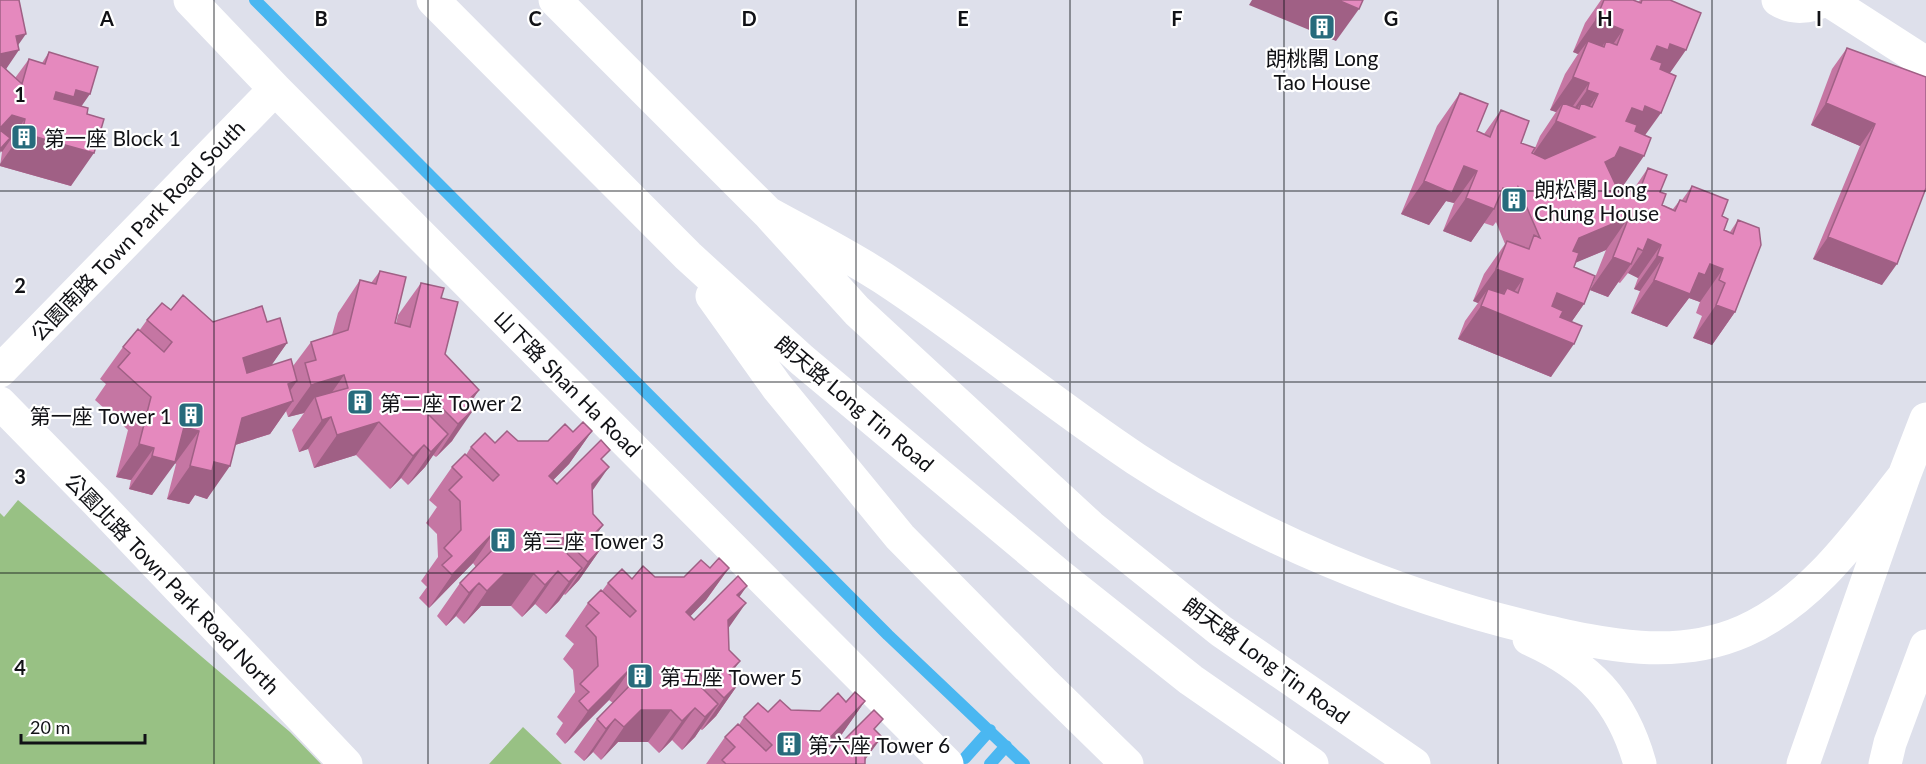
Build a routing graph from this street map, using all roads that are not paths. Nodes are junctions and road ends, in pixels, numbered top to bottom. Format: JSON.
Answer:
{"nodes":[{"id":1,"x":190,"y":0,"type":"edge"},
{"id":2,"x":433,"y":0,"type":"edge"},
{"id":3,"x":555,"y":0,"type":"edge"},
{"id":4,"x":1778,"y":0,"type":"edge"},
{"id":5,"x":1827,"y":0,"type":"edge"},
{"id":6,"x":1926,"y":63,"type":"edge"},
{"id":7,"x":275,"y":89,"type":"junction"},
{"id":8,"x":768,"y":213,"type":"junction"},
{"id":9,"x":688,"y":256,"type":"junction"},
{"id":10,"x":0,"y":371,"type":"edge"},
{"id":11,"x":0,"y":403,"type":"edge"},
{"id":12,"x":1926,"y":419,"type":"edge"},
{"id":13,"x":1904,"y":476,"type":"junction"},
{"id":14,"x":1482,"y":616,"type":"junction"},
{"id":15,"x":1926,"y":646,"type":"edge"},
{"id":16,"x":346,"y":764,"type":"edge"},
{"id":17,"x":947,"y":764,"type":"edge"},
{"id":18,"x":1127,"y":764,"type":"edge"},
{"id":19,"x":1312,"y":764,"type":"edge"},
{"id":20,"x":1414,"y":764,"type":"edge"},
{"id":21,"x":1640,"y":764,"type":"edge"},
{"id":22,"x":1803,"y":764,"type":"edge"},
{"id":23,"x":1885,"y":764,"type":"edge"}],
"edges":[{"from":1,"to":7,"type":"main road","name":"山下路 Shan Ha Road"},
{"from":2,"to":9,"type":"main road","name":"朗天路 Long Tin Road"},
{"from":3,"to":8,"type":"main road","name":"朗天路 Long Tin Road"},
{"from":4,"to":5,"type":"main road"},
{"from":5,"to":6,"type":"main road"},
{"from":7,"to":10,"type":"main road","name":"公園南路 Town Park Road South"},
{"from":7,"to":17,"type":"main road","name":"山下路 Shan Ha Road"},
{"from":8,"to":14,"type":"main road"},
{"from":8,"to":20,"type":"main road","name":"朗天路 Long Tin Road"},
{"from":9,"to":18,"type":"main road"},
{"from":9,"to":19,"type":"main road","name":"朗天路 Long Tin Road"},
{"from":11,"to":16,"type":"main road","name":"公園北路 Town Park Road North"},
{"from":12,"to":13,"type":"main road"},
{"from":13,"to":14,"type":"main road"},
{"from":13,"to":22,"type":"main road"},
{"from":14,"to":21,"type":"main road"},
{"from":15,"to":23,"type":"main road"}]}
